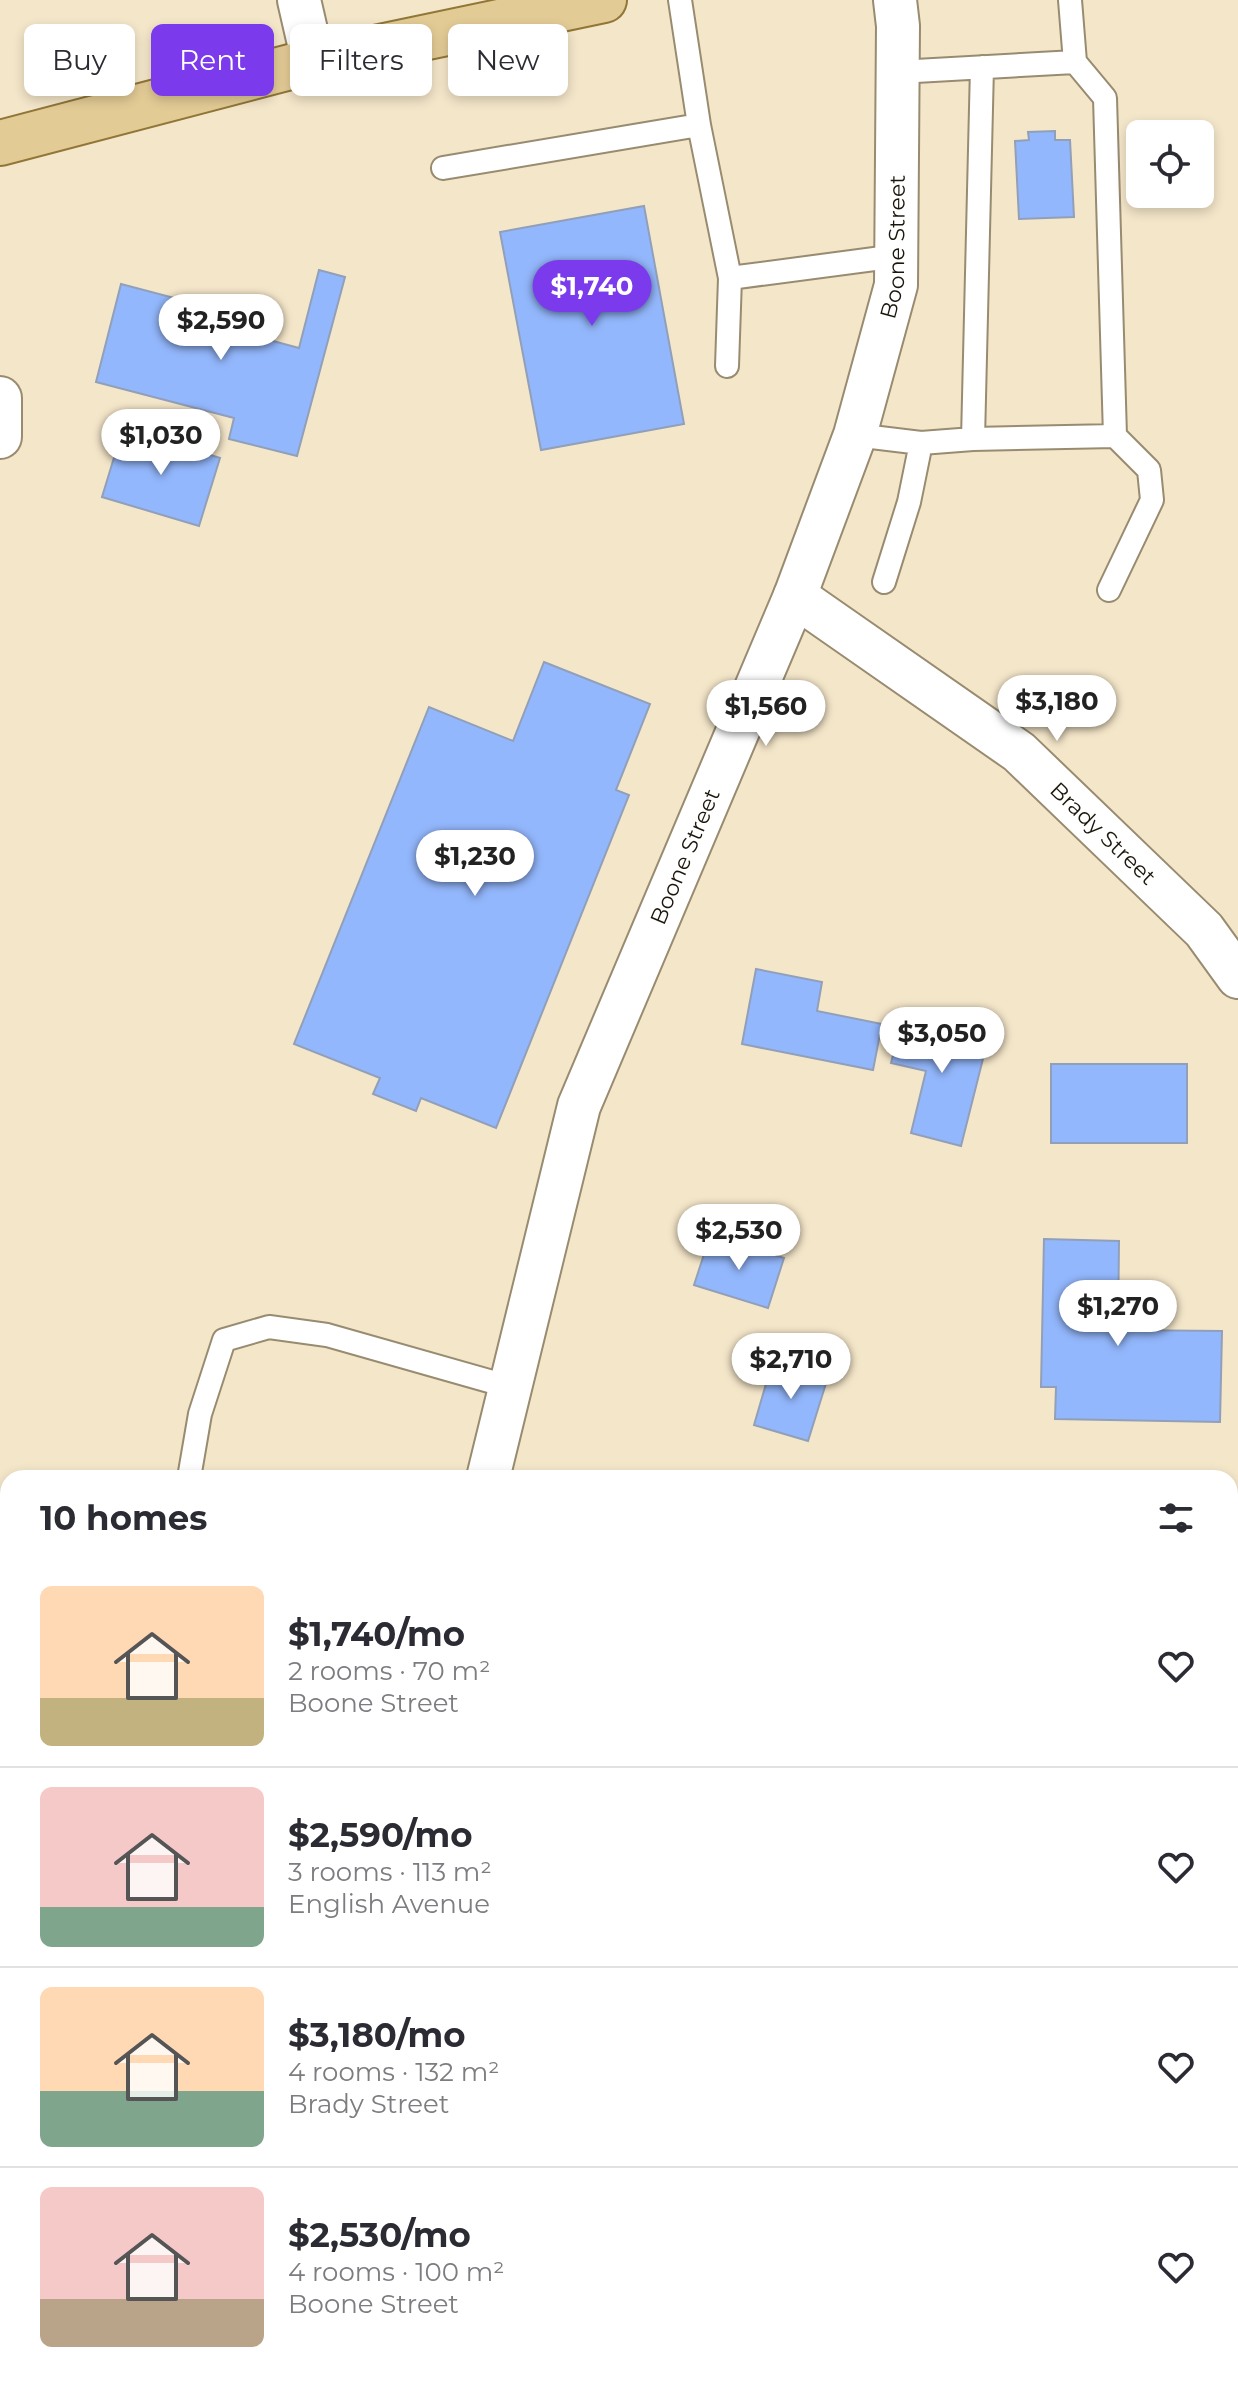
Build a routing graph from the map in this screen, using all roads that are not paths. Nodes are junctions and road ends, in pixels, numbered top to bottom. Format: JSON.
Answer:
{"nodes":[{"id":1,"x":299,"y":0,"type":"edge"},
{"id":2,"x":604,"y":0,"type":"edge"},
{"id":3,"x":680,"y":0,"type":"edge"},
{"id":4,"x":895,"y":0,"type":"edge"},
{"id":5,"x":1070,"y":0,"type":"edge"},
{"id":6,"x":305,"y":24,"type":"edge"},
{"id":7,"x":432,"y":36,"type":"edge"},
{"id":8,"x":1075,"y":62,"type":"junction"},
{"id":9,"x":290,"y":67,"type":"edge"},
{"id":10,"x":982,"y":67,"type":"junction"},
{"id":11,"x":898,"y":72,"type":"junction"},
{"id":12,"x":699,"y":125,"type":"junction"},
{"id":13,"x":0,"y":143,"type":"edge"},
{"id":14,"x":443,"y":168,"type":"dead end"},
{"id":15,"x":897,"y":256,"type":"junction"},
{"id":16,"x":730,"y":278,"type":"junction"},
{"id":17,"x":727,"y":366,"type":"dead end"},
{"id":18,"x":0,"y":398,"type":"edge"},
{"id":19,"x":855,"y":435,"type":"junction"},
{"id":20,"x":1115,"y":436,"type":"junction"},
{"id":21,"x":0,"y":437,"type":"edge"},
{"id":22,"x":973,"y":439,"type":"junction"},
{"id":23,"x":921,"y":443,"type":"junction"},
{"id":24,"x":884,"y":582,"type":"dead end"},
{"id":25,"x":1109,"y":590,"type":"dead end"},
{"id":26,"x":795,"y":596,"type":"junction"},
{"id":27,"x":1238,"y":977,"type":"edge"},
{"id":28,"x":510,"y":1387,"type":"junction"},
{"id":29,"x":190,"y":1470,"type":"edge"},
{"id":30,"x":490,"y":1470,"type":"edge"}],
"edges":[{"from":1,"to":6,"type":"street"},
{"from":2,"to":7,"type":"main road"},
{"from":3,"to":12,"type":"lane"},
{"from":4,"to":11,"type":"street","name":"Boone Street"},
{"from":5,"to":8,"type":"lane"},
{"from":8,"to":10,"type":"lane"},
{"from":8,"to":20,"type":"lane"},
{"from":9,"to":13,"type":"main road"},
{"from":10,"to":11,"type":"lane"},
{"from":10,"to":22,"type":"lane"},
{"from":11,"to":15,"type":"street","name":"Boone Street"},
{"from":12,"to":14,"type":"lane"},
{"from":12,"to":16,"type":"lane"},
{"from":15,"to":16,"type":"lane"},
{"from":15,"to":19,"type":"street","name":"Boone Street"},
{"from":16,"to":17,"type":"lane"},
{"from":18,"to":21,"type":"street"},
{"from":19,"to":23,"type":"lane"},
{"from":19,"to":26,"type":"street","name":"Boone Street"},
{"from":20,"to":22,"type":"lane"},
{"from":20,"to":25,"type":"lane"},
{"from":22,"to":23,"type":"lane"},
{"from":23,"to":24,"type":"lane"},
{"from":26,"to":27,"type":"street","name":"Brady Street"},
{"from":26,"to":28,"type":"street","name":"Boone Street"},
{"from":28,"to":29,"type":"lane"},
{"from":28,"to":30,"type":"street","name":"Boone Street"}]}
